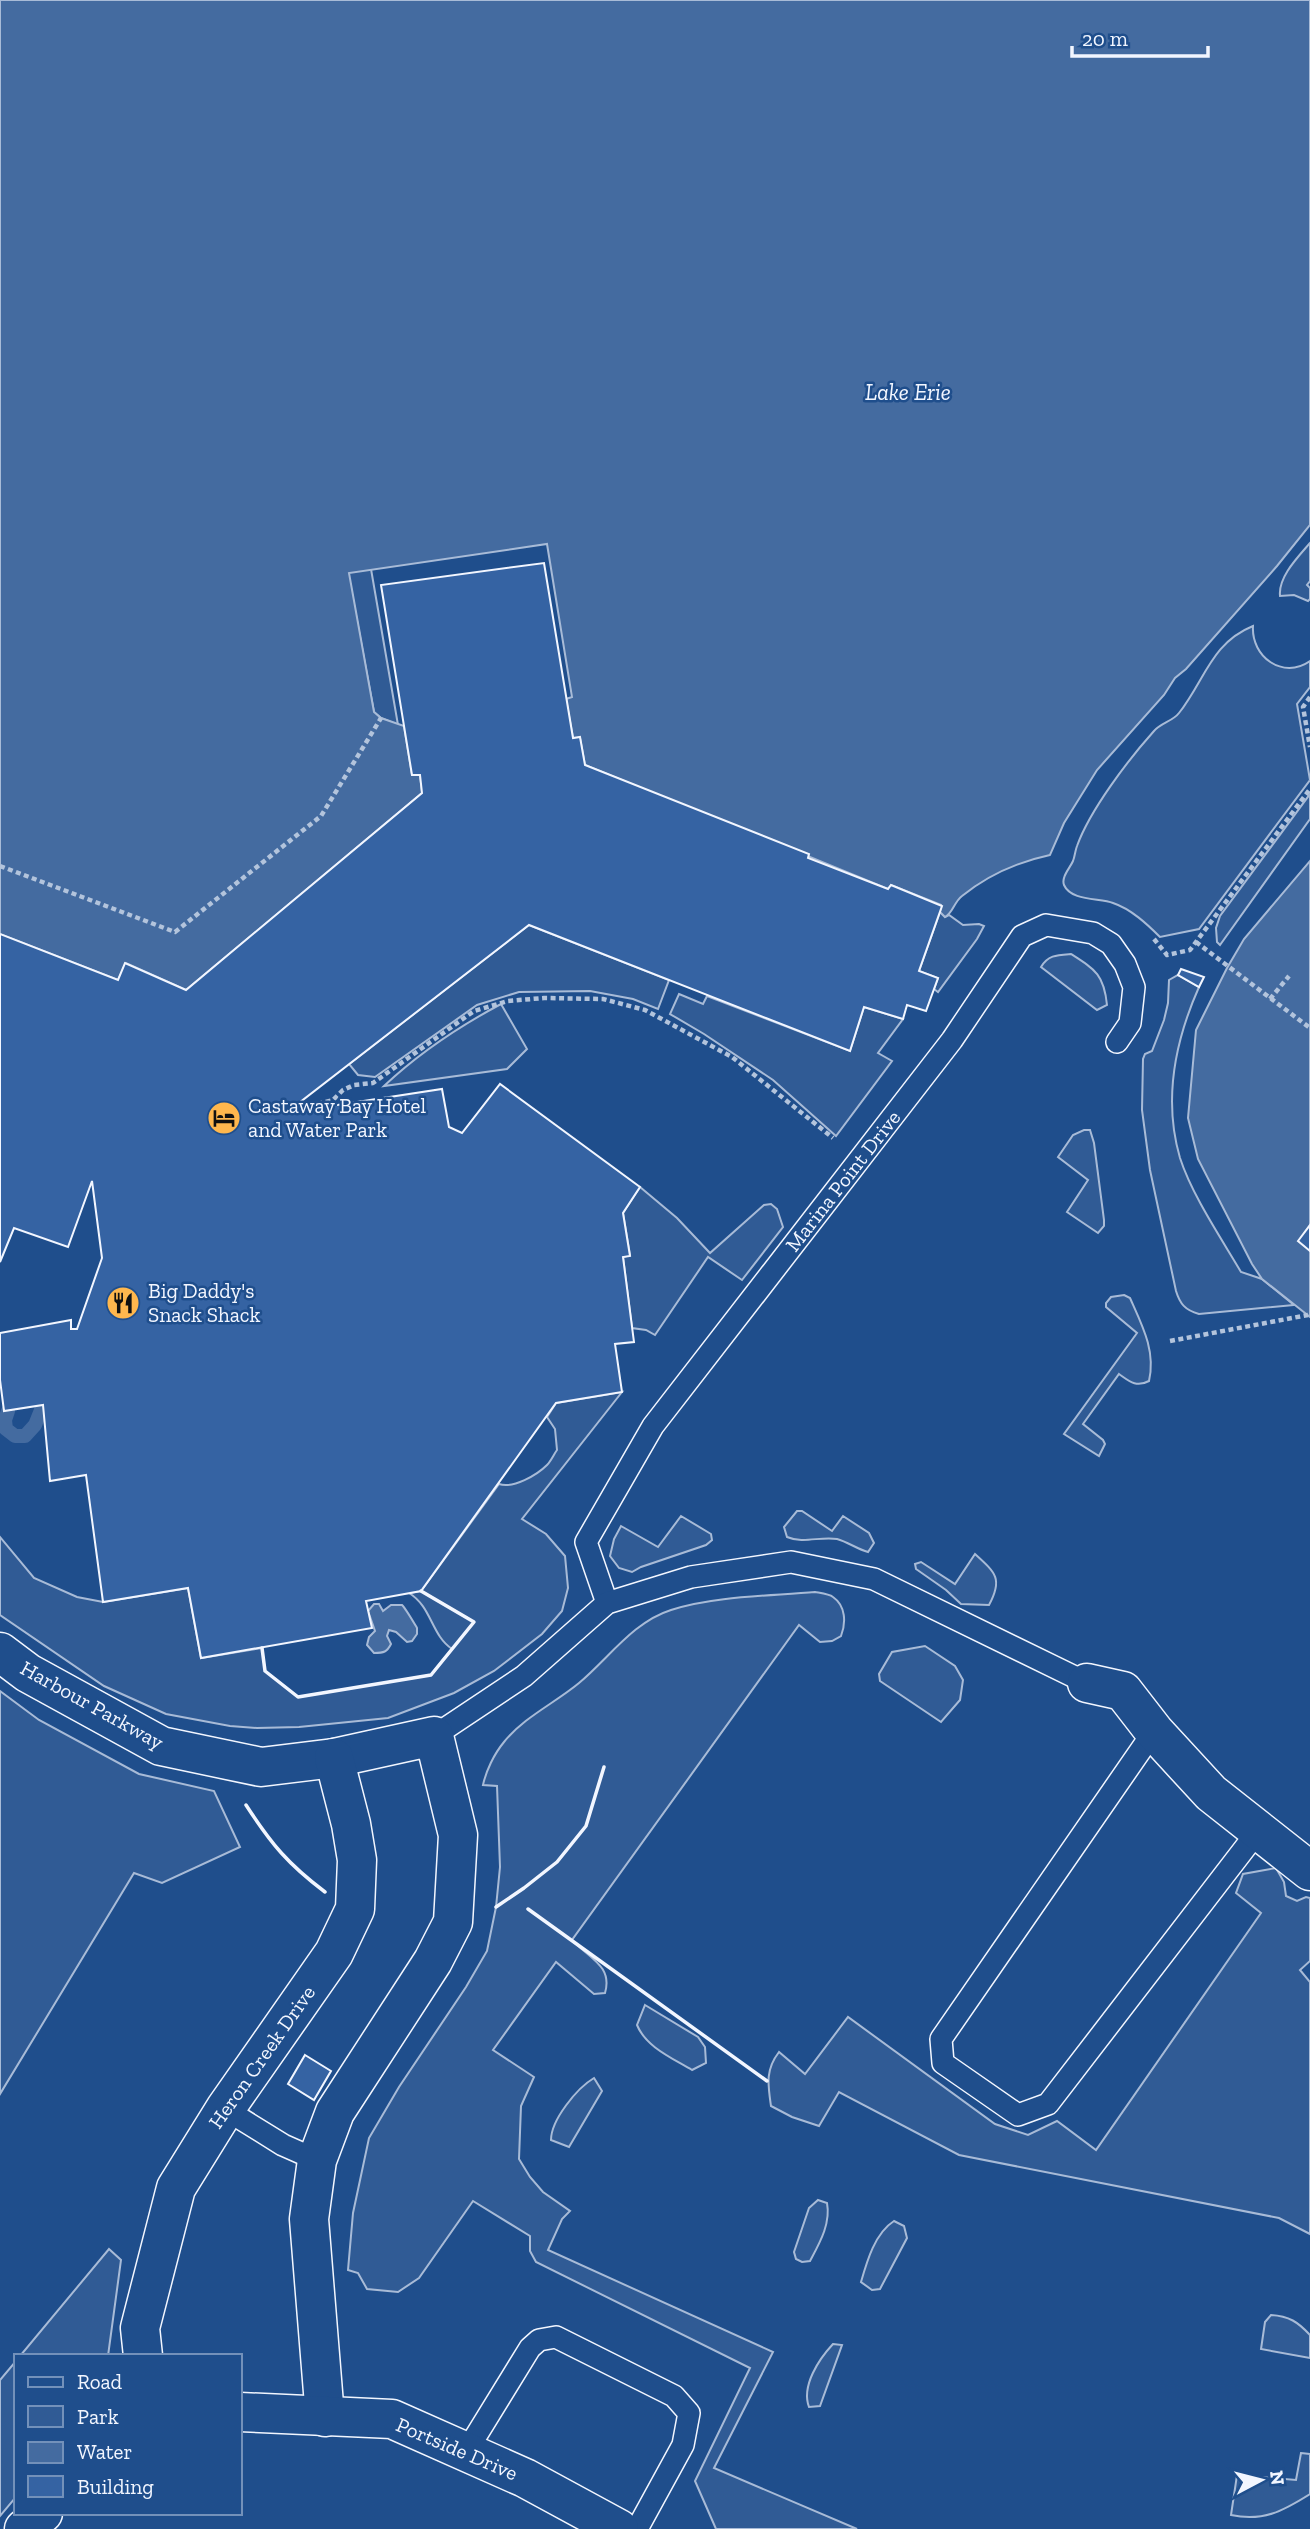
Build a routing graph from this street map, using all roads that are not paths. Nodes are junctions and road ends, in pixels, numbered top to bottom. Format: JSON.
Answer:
{"nodes":[{"id":1,"x":1117,"y":1042,"type":"dead end"},
{"id":2,"x":607,"y":1603,"type":"junction"},
{"id":3,"x":0,"y":1652,"type":"edge"},
{"id":4,"x":1087,"y":1683,"type":"joint"},
{"id":5,"x":1154,"y":1731,"type":"junction"},
{"id":6,"x":434,"y":1736,"type":"junction"},
{"id":7,"x":334,"y":1758,"type":"junction"},
{"id":8,"x":1258,"y":1831,"type":"junction"},
{"id":9,"x":1310,"y":1871,"type":"edge"},
{"id":10,"x":225,"y":2109,"type":"junction"},
{"id":11,"x":317,"y":2160,"type":"junction"},
{"id":12,"x":144,"y":2354,"type":"edge"},
{"id":13,"x":242,"y":2412,"type":"edge"},
{"id":14,"x":325,"y":2417,"type":"junction"},
{"id":15,"x":466,"y":2452,"type":"junction"},
{"id":16,"x":41,"y":2515,"type":"edge"},
{"id":17,"x":24,"y":2529,"type":"edge"},
{"id":18,"x":619,"y":2529,"type":"edge"},
{"id":19,"x":637,"y":2529,"type":"edge"}],
"edges":[{"from":1,"to":2,"type":"lane","name":"Marina Point Drive"},
{"from":2,"to":4,"type":"lane"},
{"from":2,"to":6,"type":"lane"},
{"from":3,"to":7,"type":"street","name":"Harbour Parkway"},
{"from":4,"to":5,"type":"street"},
{"from":5,"to":8,"type":"street"},
{"from":5,"to":8,"type":"lane"},
{"from":6,"to":7,"type":"street","name":"Harbour Parkway"},
{"from":6,"to":11,"type":"street"},
{"from":7,"to":10,"type":"street","name":"Heron Creek Drive"},
{"from":8,"to":9,"type":"street"},
{"from":10,"to":11,"type":"lane"},
{"from":10,"to":12,"type":"street","name":"Heron Creek Drive"},
{"from":11,"to":14,"type":"street"},
{"from":13,"to":14,"type":"street","name":"Portside Drive"},
{"from":14,"to":15,"type":"street","name":"Portside Drive"},
{"from":15,"to":18,"type":"street","name":"Portside Drive"},
{"from":15,"to":19,"type":"lane"},
{"from":16,"to":17,"type":"street"}]}
